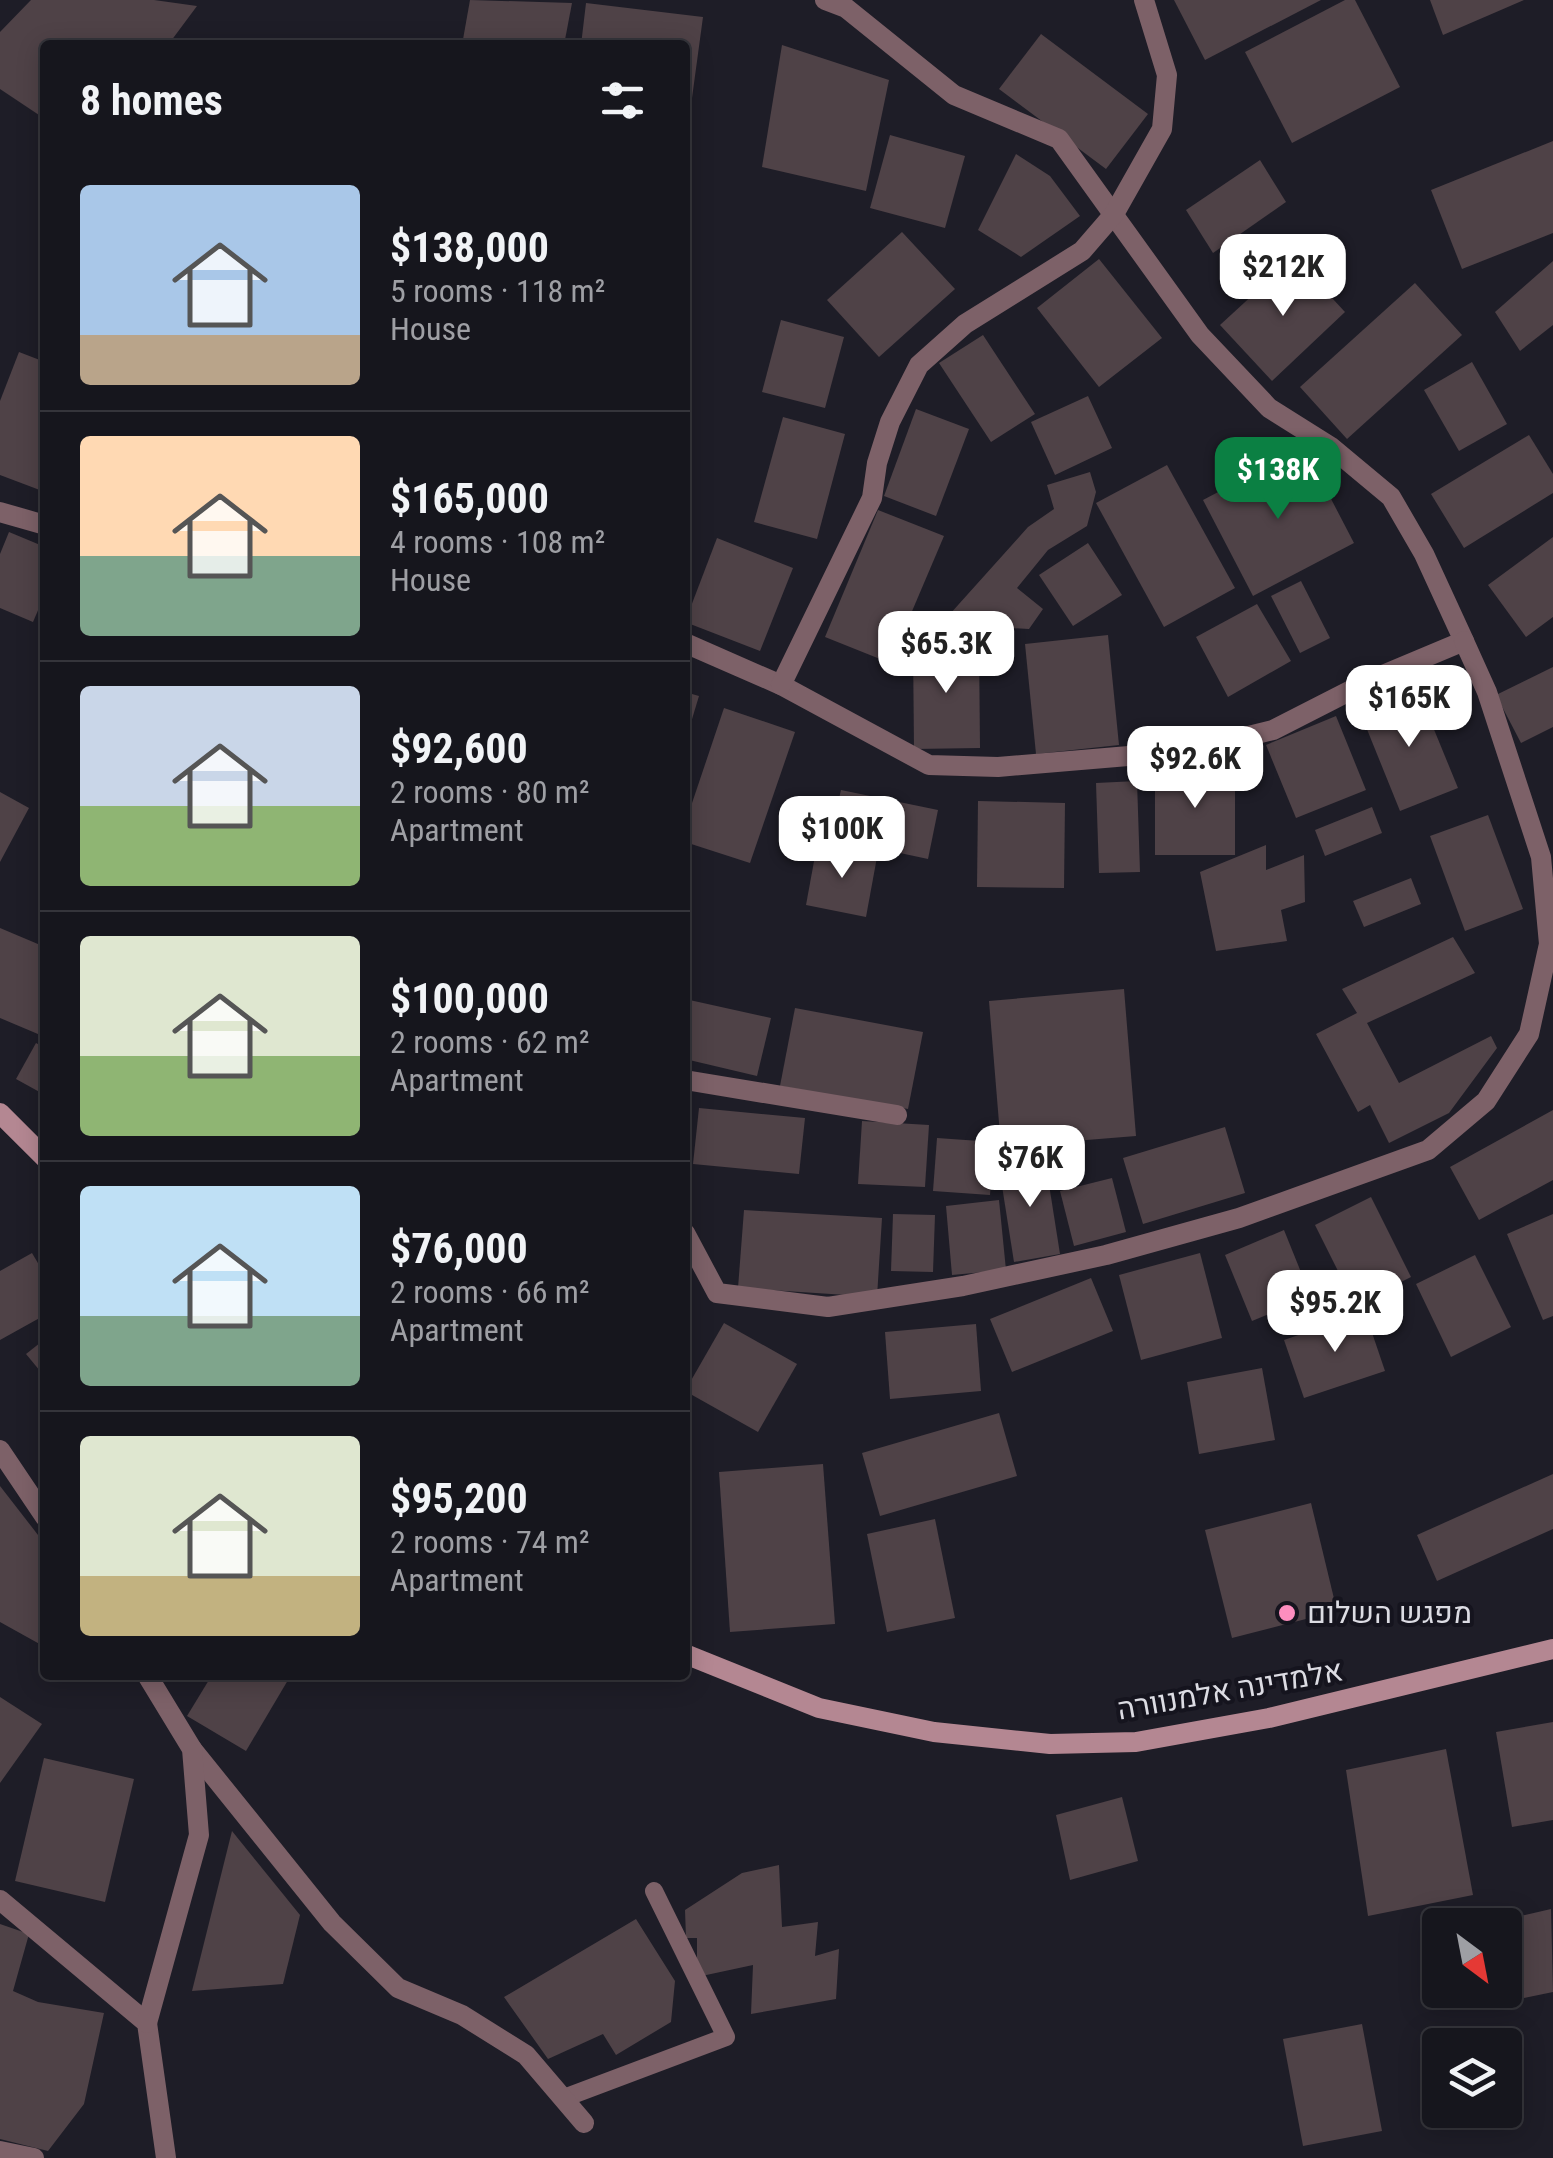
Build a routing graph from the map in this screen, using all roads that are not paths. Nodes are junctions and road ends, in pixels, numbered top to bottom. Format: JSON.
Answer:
{"nodes":[{"id":1,"x":825,"y":0,"type":"edge"},
{"id":2,"x":1144,"y":0,"type":"edge"},
{"id":3,"x":1114,"y":214,"type":"junction"},
{"id":4,"x":0,"y":512,"type":"edge"},
{"id":5,"x":40,"y":524,"type":"edge"},
{"id":6,"x":1464,"y":640,"type":"junction"},
{"id":7,"x":690,"y":645,"type":"edge"},
{"id":8,"x":782,"y":684,"type":"junction"},
{"id":9,"x":1547,"y":858,"type":"edge"},
{"id":10,"x":690,"y":1081,"type":"edge"},
{"id":11,"x":0,"y":1113,"type":"edge"},
{"id":12,"x":897,"y":1115,"type":"dead end"},
{"id":13,"x":40,"y":1153,"type":"edge"},
{"id":14,"x":690,"y":1242,"type":"edge"},
{"id":15,"x":0,"y":1450,"type":"edge"},
{"id":16,"x":40,"y":1510,"type":"edge"},
{"id":17,"x":1553,"y":1649,"type":"edge"},
{"id":18,"x":690,"y":1656,"type":"edge"},
{"id":19,"x":151,"y":1680,"type":"edge"},
{"id":20,"x":192,"y":1749,"type":"junction"},
{"id":21,"x":654,"y":1891,"type":"dead end"},
{"id":22,"x":0,"y":1900,"type":"edge"},
{"id":23,"x":146,"y":2024,"type":"junction"},
{"id":24,"x":564,"y":2098,"type":"junction"},
{"id":25,"x":584,"y":2124,"type":"dead end"},
{"id":26,"x":0,"y":2151,"type":"edge"},
{"id":27,"x":34,"y":2158,"type":"edge"},
{"id":28,"x":166,"y":2158,"type":"edge"}],
"edges":[{"from":1,"to":3,"type":"street"},
{"from":2,"to":3,"type":"street"},
{"from":3,"to":6,"type":"street"},
{"from":3,"to":8,"type":"street"},
{"from":4,"to":5,"type":"street"},
{"from":6,"to":8,"type":"street"},
{"from":6,"to":9,"type":"street"},
{"from":7,"to":8,"type":"street"},
{"from":9,"to":14,"type":"street"},
{"from":10,"to":12,"type":"street"},
{"from":11,"to":13,"type":"street"},
{"from":15,"to":16,"type":"street"},
{"from":17,"to":18,"type":"street","name":"אלמדינה אלמנוורה"},
{"from":19,"to":20,"type":"street"},
{"from":20,"to":23,"type":"street"},
{"from":20,"to":24,"type":"street"},
{"from":21,"to":24,"type":"lane"},
{"from":22,"to":23,"type":"street"},
{"from":23,"to":28,"type":"street"},
{"from":24,"to":25,"type":"street"},
{"from":26,"to":27,"type":"street"}]}
